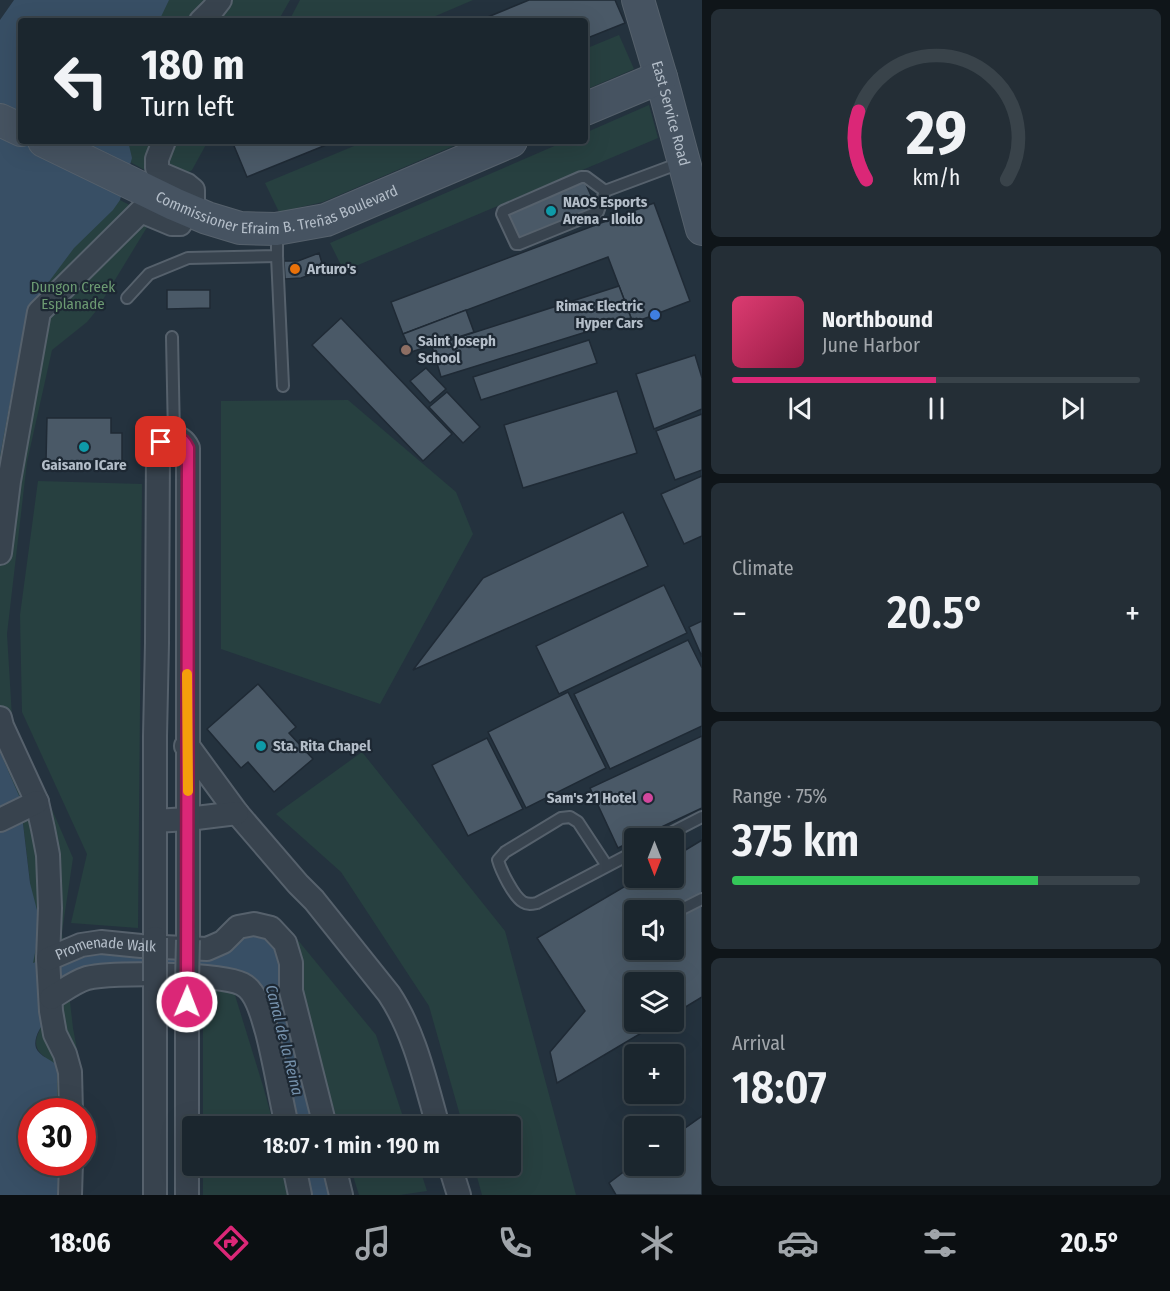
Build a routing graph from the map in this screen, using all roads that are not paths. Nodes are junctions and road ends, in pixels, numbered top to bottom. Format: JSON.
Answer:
{"nodes":[{"id":1,"x":220,"y":0,"type":"edge"},
{"id":2,"x":638,"y":0,"type":"edge"},
{"id":3,"x":204,"y":18,"type":"edge"},
{"id":4,"x":661,"y":77,"type":"junction"},
{"id":5,"x":588,"y":108,"type":"edge"},
{"id":6,"x":0,"y":120,"type":"edge"},
{"id":7,"x":18,"y":129,"type":"edge"},
{"id":8,"x":50,"y":144,"type":"edge"},
{"id":9,"x":163,"y":144,"type":"edge"},
{"id":10,"x":504,"y":144,"type":"edge"},
{"id":11,"x":683,"y":162,"type":"junction"},
{"id":12,"x":605,"y":191,"type":"junction"},
{"id":13,"x":181,"y":207,"type":"junction"},
{"id":14,"x":702,"y":229,"type":"edge"},
{"id":15,"x":277,"y":243,"type":"junction"},
{"id":16,"x":127,"y":298,"type":"dead end"},
{"id":17,"x":172,"y":337,"type":"dead end"},
{"id":18,"x":283,"y":386,"type":"dead end"},
{"id":19,"x":174,"y":436,"type":"junction"},
{"id":20,"x":0,"y":553,"type":"edge"},
{"id":21,"x":0,"y":718,"type":"edge"},
{"id":22,"x":155,"y":743,"type":"junction"},
{"id":23,"x":188,"y":746,"type":"junction"},
{"id":24,"x":37,"y":802,"type":"junction"},
{"id":25,"x":237,"y":813,"type":"junction"},
{"id":26,"x":702,"y":818,"type":"edge"},
{"id":27,"x":188,"y":819,"type":"junction"},
{"id":28,"x":0,"y":820,"type":"edge"},
{"id":29,"x":155,"y":821,"type":"junction"},
{"id":30,"x":682,"y":828,"type":"edge"},
{"id":31,"x":624,"y":857,"type":"edge"},
{"id":32,"x":607,"y":866,"type":"junction"},
{"id":33,"x":702,"y":899,"type":"edge"},
{"id":34,"x":684,"y":908,"type":"edge"},
{"id":35,"x":52,"y":957,"type":"junction"},
{"id":36,"x":55,"y":995,"type":"junction"},
{"id":37,"x":155,"y":1059,"type":"junction"},
{"id":38,"x":186,"y":1059,"type":"junction"},
{"id":39,"x":71,"y":1098,"type":"edge"},
{"id":40,"x":284,"y":1116,"type":"edge"},
{"id":41,"x":322,"y":1116,"type":"edge"},
{"id":42,"x":435,"y":1116,"type":"edge"},
{"id":43,"x":71,"y":1176,"type":"edge"},
{"id":44,"x":296,"y":1176,"type":"edge"},
{"id":45,"x":336,"y":1176,"type":"edge"},
{"id":46,"x":453,"y":1176,"type":"edge"},
{"id":47,"x":70,"y":1195,"type":"edge"},
{"id":48,"x":155,"y":1195,"type":"edge"},
{"id":49,"x":187,"y":1195,"type":"edge"},
{"id":50,"x":300,"y":1195,"type":"edge"},
{"id":51,"x":341,"y":1195,"type":"edge"},
{"id":52,"x":459,"y":1195,"type":"edge"}],
"edges":[{"from":1,"to":3,"type":"street"},
{"from":2,"to":4,"type":"main road","name":"East Service Road"},
{"from":4,"to":5,"type":"main road"},
{"from":4,"to":11,"type":"main road","name":"East Service Road"},
{"from":6,"to":7,"type":"main road"},
{"from":8,"to":13,"type":"main road","name":"Commissioner Efraim B. Treñas Boulevard"},
{"from":9,"to":13,"type":"street"},
{"from":10,"to":15,"type":"main road","name":"Commissioner Efraim B. Treñas Boulevard"},
{"from":11,"to":12,"type":"lane"},
{"from":11,"to":14,"type":"main road","name":"East Service Road"},
{"from":12,"to":12,"type":"lane"},
{"from":13,"to":15,"type":"main road","name":"Commissioner Efraim B. Treñas Boulevard"},
{"from":13,"to":20,"type":"street"},
{"from":15,"to":16,"type":"lane"},
{"from":15,"to":18,"type":"lane"},
{"from":17,"to":19,"type":"lane"},
{"from":19,"to":22,"type":"street"},
{"from":19,"to":23,"type":"street"},
{"from":21,"to":24,"type":"street"},
{"from":22,"to":23,"type":"street"},
{"from":22,"to":29,"type":"street"},
{"from":23,"to":25,"type":"street"},
{"from":23,"to":27,"type":"street"},
{"from":24,"to":28,"type":"street"},
{"from":24,"to":35,"type":"street"},
{"from":25,"to":27,"type":"street"},
{"from":25,"to":42,"type":"street"},
{"from":26,"to":30,"type":"lane"},
{"from":27,"to":29,"type":"street"},
{"from":27,"to":38,"type":"street","bridge":true},
{"from":29,"to":37,"type":"street","bridge":true},
{"from":31,"to":32,"type":"lane"},
{"from":32,"to":32,"type":"lane"},
{"from":33,"to":34,"type":"lane"},
{"from":35,"to":36,"type":"street"},
{"from":35,"to":41,"type":"street","name":"Promenade Walk"},
{"from":36,"to":39,"type":"street"},
{"from":36,"to":40,"type":"street","name":"Promenade Walk"},
{"from":37,"to":38,"type":"street"},
{"from":37,"to":48,"type":"street"},
{"from":38,"to":49,"type":"street"},
{"from":43,"to":47,"type":"street"},
{"from":44,"to":50,"type":"street"},
{"from":45,"to":51,"type":"street"},
{"from":46,"to":52,"type":"street"}]}
